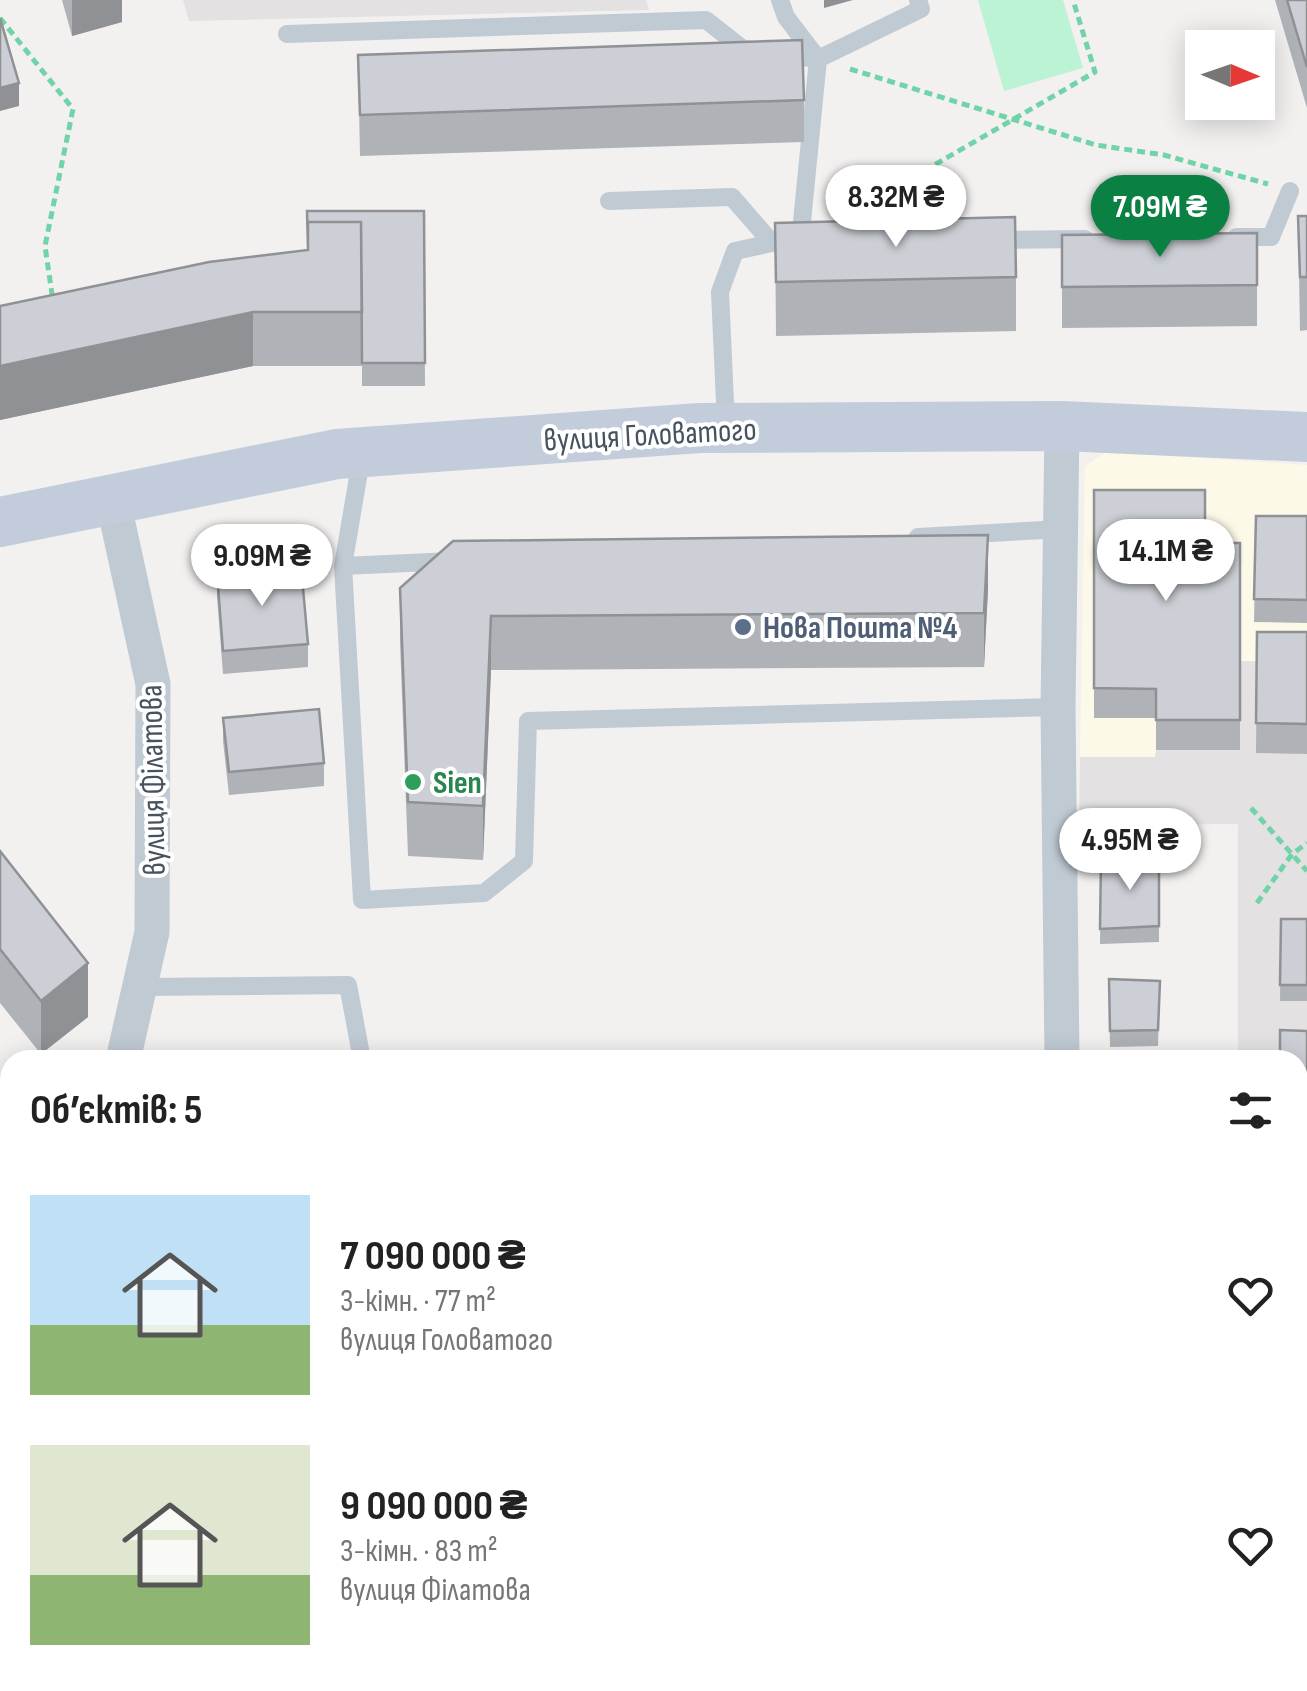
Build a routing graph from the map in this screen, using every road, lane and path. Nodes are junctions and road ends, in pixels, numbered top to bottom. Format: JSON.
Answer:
{"nodes":[{"id":1,"x":695,"y":0,"type":"edge"},
{"id":2,"x":780,"y":0,"type":"edge"},
{"id":3,"x":918,"y":0,"type":"edge"},
{"id":4,"x":1073,"y":0,"type":"edge"},
{"id":5,"x":0,"y":18,"type":"edge"},
{"id":6,"x":706,"y":20,"type":"junction"},
{"id":7,"x":287,"y":34,"type":"dead end"},
{"id":8,"x":818,"y":59,"type":"junction"},
{"id":9,"x":1012,"y":120,"type":"junction"},
{"id":10,"x":1290,"y":191,"type":"joint"},
{"id":11,"x":608,"y":200,"type":"dead end"},
{"id":12,"x":1212,"y":238,"type":"edge"},
{"id":13,"x":1094,"y":239,"type":"edge"},
{"id":14,"x":976,"y":240,"type":"edge"},
{"id":15,"x":820,"y":242,"type":"edge"},
{"id":16,"x":772,"y":243,"type":"junction"},
{"id":17,"x":800,"y":243,"type":"junction"},
{"id":18,"x":53,"y":303,"type":"edge"},
{"id":19,"x":1062,"y":426,"type":"junction"},
{"id":20,"x":726,"y":428,"type":"junction"},
{"id":21,"x":1307,"y":437,"type":"edge"},
{"id":22,"x":362,"y":452,"type":"junction"},
{"id":23,"x":113,"y":501,"type":"junction"},
{"id":24,"x":0,"y":522,"type":"edge"},
{"id":25,"x":1062,"y":529,"type":"junction"},
{"id":26,"x":906,"y":537,"type":"edge"},
{"id":27,"x":479,"y":560,"type":"edge"},
{"id":28,"x":343,"y":566,"type":"junction"},
{"id":29,"x":1058,"y":707,"type":"junction"},
{"id":30,"x":1252,"y":808,"type":"dead end"},
{"id":31,"x":1307,"y":842,"type":"edge"},
{"id":32,"x":1292,"y":854,"type":"junction"},
{"id":33,"x":1307,"y":871,"type":"edge"},
{"id":34,"x":1258,"y":903,"type":"dead end"},
{"id":35,"x":140,"y":987,"type":"junction"},
{"id":36,"x":125,"y":1050,"type":"edge"},
{"id":37,"x":360,"y":1050,"type":"edge"},
{"id":38,"x":1062,"y":1050,"type":"edge"}],
"edges":[{"from":1,"to":6,"type":"lane"},
{"from":2,"to":8,"type":"lane"},
{"from":3,"to":8,"type":"lane"},
{"from":4,"to":9,"type":"path"},
{"from":5,"to":18,"type":"path"},
{"from":6,"to":7,"type":"lane"},
{"from":6,"to":8,"type":"lane"},
{"from":8,"to":9,"type":"path"},
{"from":8,"to":17,"type":"lane"},
{"from":9,"to":10,"type":"path"},
{"from":9,"to":17,"type":"path"},
{"from":10,"to":12,"type":"lane"},
{"from":11,"to":16,"type":"lane"},
{"from":13,"to":14,"type":"lane"},
{"from":15,"to":17,"type":"lane"},
{"from":16,"to":17,"type":"lane"},
{"from":16,"to":20,"type":"lane"},
{"from":19,"to":20,"type":"main road","name":"вулиця Головатого"},
{"from":19,"to":21,"type":"main road","name":"вулиця Головатого"},
{"from":19,"to":25,"type":"street"},
{"from":20,"to":22,"type":"main road","name":"вулиця Головатого"},
{"from":22,"to":23,"type":"main road","name":"вулиця Головатого"},
{"from":22,"to":28,"type":"lane"},
{"from":23,"to":24,"type":"main road","name":"вулиця Головатого"},
{"from":23,"to":35,"type":"street","name":"вулиця Філатова"},
{"from":25,"to":26,"type":"lane"},
{"from":25,"to":29,"type":"street"},
{"from":27,"to":28,"type":"lane"},
{"from":28,"to":29,"type":"lane"},
{"from":29,"to":38,"type":"street"},
{"from":30,"to":32,"type":"path"},
{"from":31,"to":32,"type":"path"},
{"from":32,"to":33,"type":"path"},
{"from":32,"to":34,"type":"path"},
{"from":35,"to":36,"type":"street","name":"вулиця Філатова"},
{"from":35,"to":37,"type":"lane"}]}
